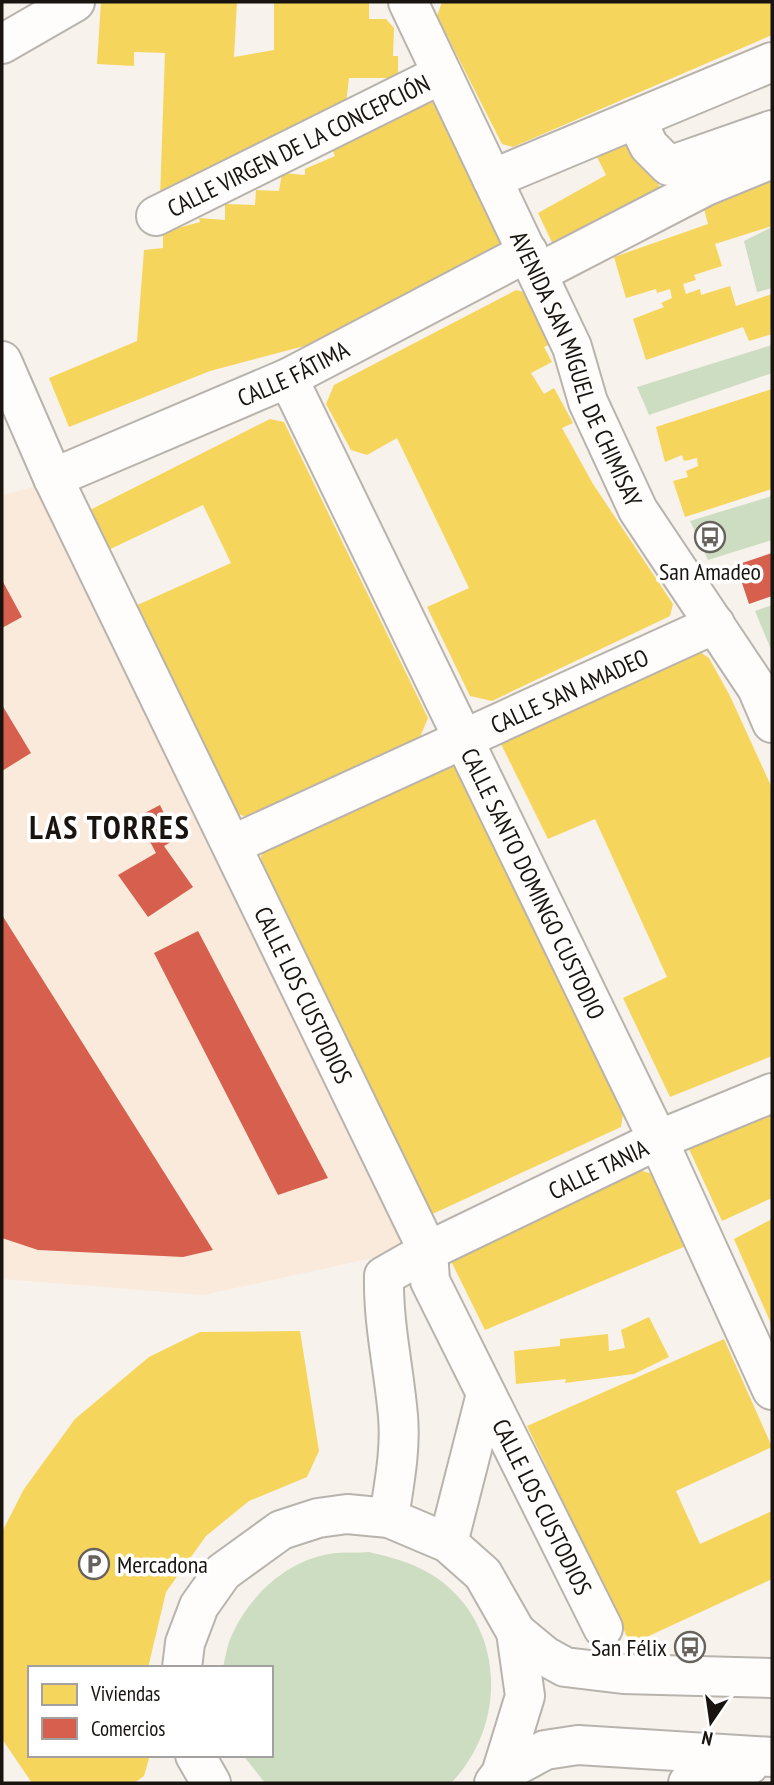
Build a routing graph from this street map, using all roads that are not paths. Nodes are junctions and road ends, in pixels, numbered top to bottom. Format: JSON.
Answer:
{"nodes":[{"id":1,"x":75,"y":2,"type":"edge"},
{"id":2,"x":408,"y":2,"type":"edge"},
{"id":3,"x":2,"y":44,"type":"edge"},
{"id":4,"x":772,"y":62,"type":"edge"},
{"id":5,"x":442,"y":74,"type":"junction"},
{"id":6,"x":636,"y":120,"type":"junction"},
{"id":7,"x":772,"y":130,"type":"edge"},
{"id":8,"x":772,"y":159,"type":"edge"},
{"id":9,"x":492,"y":179,"type":"junction"},
{"id":10,"x":156,"y":216,"type":"dead end"},
{"id":11,"x":533,"y":263,"type":"junction"},
{"id":12,"x":2,"y":361,"type":"edge"},
{"id":13,"x":288,"y":379,"type":"junction"},
{"id":14,"x":53,"y":478,"type":"junction"},
{"id":15,"x":715,"y":624,"type":"junction"},
{"id":16,"x":772,"y":723,"type":"edge"},
{"id":17,"x":464,"y":739,"type":"junction"},
{"id":18,"x":232,"y":845,"type":"junction"},
{"id":19,"x":772,"y":1093,"type":"edge"},
{"id":20,"x":658,"y":1140,"type":"junction"},
{"id":21,"x":428,"y":1251,"type":"junction"},
{"id":22,"x":772,"y":1390,"type":"edge"},
{"id":23,"x":486,"y":1394,"type":"junction"},
{"id":24,"x":389,"y":1518,"type":"junction"},
{"id":25,"x":448,"y":1543,"type":"junction"},
{"id":26,"x":603,"y":1629,"type":"dead end"},
{"id":27,"x":516,"y":1632,"type":"junction"},
{"id":28,"x":182,"y":1666,"type":"edge"},
{"id":29,"x":772,"y":1678,"type":"edge"},
{"id":30,"x":184,"y":1757,"type":"edge"},
{"id":31,"x":196,"y":1757,"type":"edge"},
{"id":32,"x":772,"y":1758,"type":"edge"},
{"id":33,"x":497,"y":1779,"type":"edge"},
{"id":34,"x":176,"y":1783,"type":"edge"},
{"id":35,"x":211,"y":1783,"type":"edge"},
{"id":36,"x":688,"y":1783,"type":"edge"}],
"edges":[{"from":1,"to":3,"type":"street"},
{"from":2,"to":5,"type":"street","name":"AVENIDA SAN MIGUEL DE CHIMISAY"},
{"from":4,"to":6,"type":"street"},
{"from":5,"to":9,"type":"street","name":"AVENIDA SAN MIGUEL DE CHIMISAY"},
{"from":5,"to":10,"type":"street","name":"CALLE VIRGEN DE LA CONCEPCIÓN"},
{"from":6,"to":7,"type":"street"},
{"from":6,"to":9,"type":"street"},
{"from":8,"to":11,"type":"street","name":"CALLE FÁTIMA"},
{"from":9,"to":11,"type":"street","name":"AVENIDA SAN MIGUEL DE CHIMISAY"},
{"from":11,"to":13,"type":"street","name":"CALLE FÁTIMA"},
{"from":11,"to":15,"type":"street","name":"AVENIDA SAN MIGUEL DE CHIMISAY"},
{"from":12,"to":14,"type":"street","name":"CALLE LOS CUSTODIOS"},
{"from":13,"to":14,"type":"street","name":"CALLE FÁTIMA"},
{"from":13,"to":17,"type":"street","name":"CALLE SANTO DOMINGO CUSTODIO"},
{"from":14,"to":18,"type":"street","name":"CALLE LOS CUSTODIOS"},
{"from":15,"to":16,"type":"street","name":"AVENIDA SAN MIGUEL DE CHIMISAY"},
{"from":15,"to":17,"type":"street","name":"CALLE SAN AMADEO"},
{"from":17,"to":18,"type":"street","name":"CALLE SAN AMADEO"},
{"from":17,"to":20,"type":"street","name":"CALLE SANTO DOMINGO CUSTODIO"},
{"from":18,"to":21,"type":"street","name":"CALLE LOS CUSTODIOS"},
{"from":19,"to":20,"type":"street","name":"CALLE TANIA"},
{"from":20,"to":21,"type":"street","name":"CALLE TANIA"},
{"from":20,"to":22,"type":"street","name":"CALLE SANTO DOMINGO CUSTODIO"},
{"from":21,"to":23,"type":"street","name":"CALLE LOS CUSTODIOS"},
{"from":21,"to":24,"type":"street","name":"CALLE TANIA"},
{"from":23,"to":25,"type":"street"},
{"from":23,"to":26,"type":"street","name":"CALLE LOS CUSTODIOS"},
{"from":24,"to":25,"type":"street"},
{"from":24,"to":28,"type":"street"},
{"from":25,"to":27,"type":"street"},
{"from":27,"to":29,"type":"street"},
{"from":27,"to":33,"type":"street"},
{"from":30,"to":34,"type":"street"},
{"from":31,"to":35,"type":"street"},
{"from":32,"to":33,"type":"street"},
{"from":32,"to":36,"type":"street"}]}
